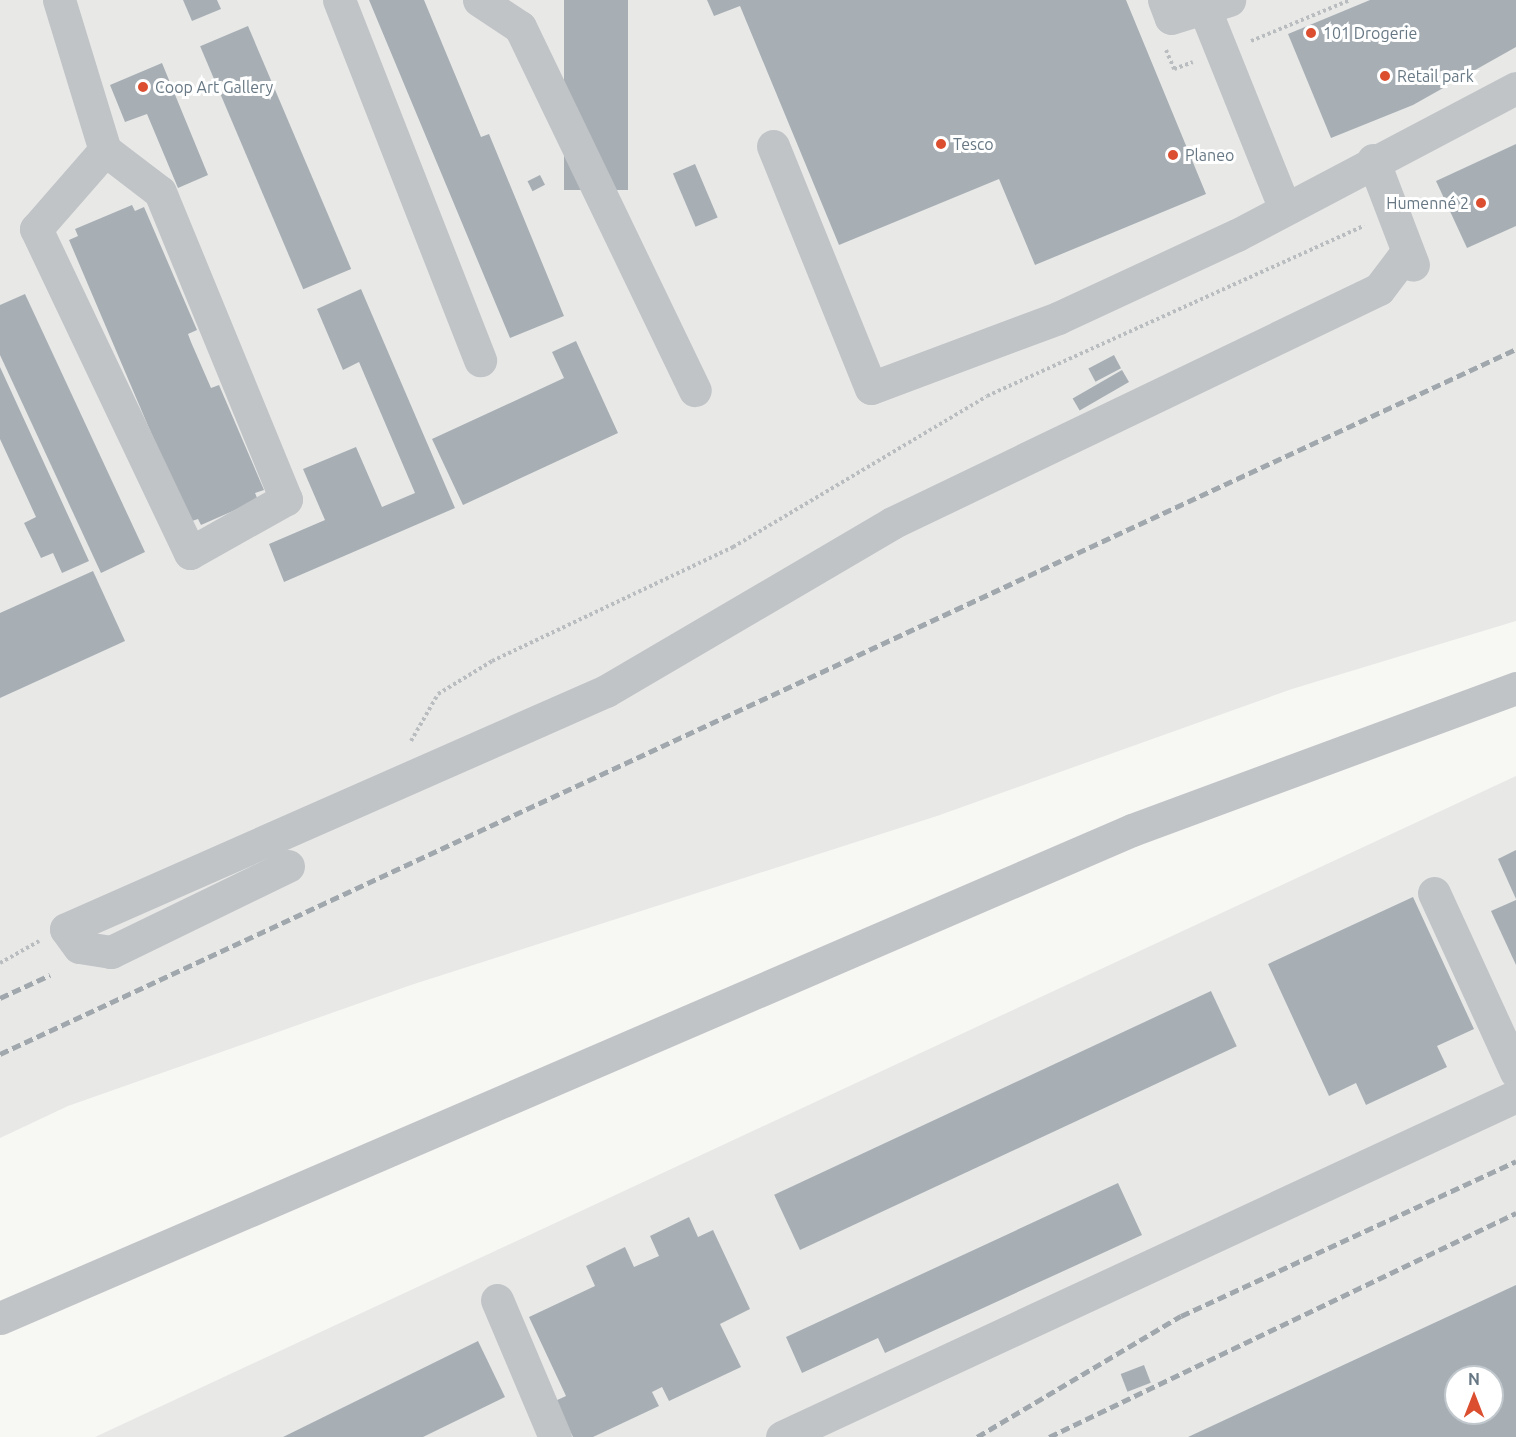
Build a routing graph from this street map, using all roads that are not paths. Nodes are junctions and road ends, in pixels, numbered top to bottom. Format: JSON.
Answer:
{"nodes":[{"id":1,"x":58,"y":0,"type":"edge"},
{"id":2,"x":339,"y":0,"type":"edge"},
{"id":3,"x":479,"y":0,"type":"edge"},
{"id":4,"x":1164,"y":0,"type":"edge"},
{"id":5,"x":1217,"y":5,"type":"edge"},
{"id":6,"x":1516,"y":88,"type":"edge"},
{"id":7,"x":773,"y":146,"type":"dead end"},
{"id":8,"x":105,"y":150,"type":"junction"},
{"id":9,"x":1372,"y":160,"type":"junction"},
{"id":10,"x":1285,"y":209,"type":"junction"},
{"id":11,"x":480,"y":360,"type":"dead end"},
{"id":12,"x":695,"y":390,"type":"dead end"},
{"id":13,"x":1516,"y":688,"type":"edge"},
{"id":14,"x":288,"y":866,"type":"dead end"},
{"id":15,"x":186,"y":876,"type":"junction"},
{"id":16,"x":243,"y":888,"type":"dead end"},
{"id":17,"x":1434,"y":893,"type":"dead end"},
{"id":18,"x":1516,"y":1072,"type":"edge"},
{"id":19,"x":1516,"y":1096,"type":"edge"},
{"id":20,"x":496,"y":1300,"type":"dead end"},
{"id":21,"x":0,"y":1318,"type":"edge"},
{"id":22,"x":555,"y":1437,"type":"edge"},
{"id":23,"x":782,"y":1437,"type":"edge"}],
"edges":[{"from":1,"to":8,"type":"lane"},
{"from":2,"to":11,"type":"lane"},
{"from":3,"to":12,"type":"lane"},
{"from":4,"to":5,"type":"lane"},
{"from":5,"to":10,"type":"lane"},
{"from":6,"to":9,"type":"lane"},
{"from":7,"to":10,"type":"lane"},
{"from":8,"to":8,"type":"lane"},
{"from":9,"to":10,"type":"lane"},
{"from":9,"to":15,"type":"lane"},
{"from":13,"to":21,"type":"lane"},
{"from":14,"to":15,"type":"lane"},
{"from":15,"to":16,"type":"lane"},
{"from":17,"to":18,"type":"lane"},
{"from":19,"to":23,"type":"lane"},
{"from":20,"to":22,"type":"lane"}]}
